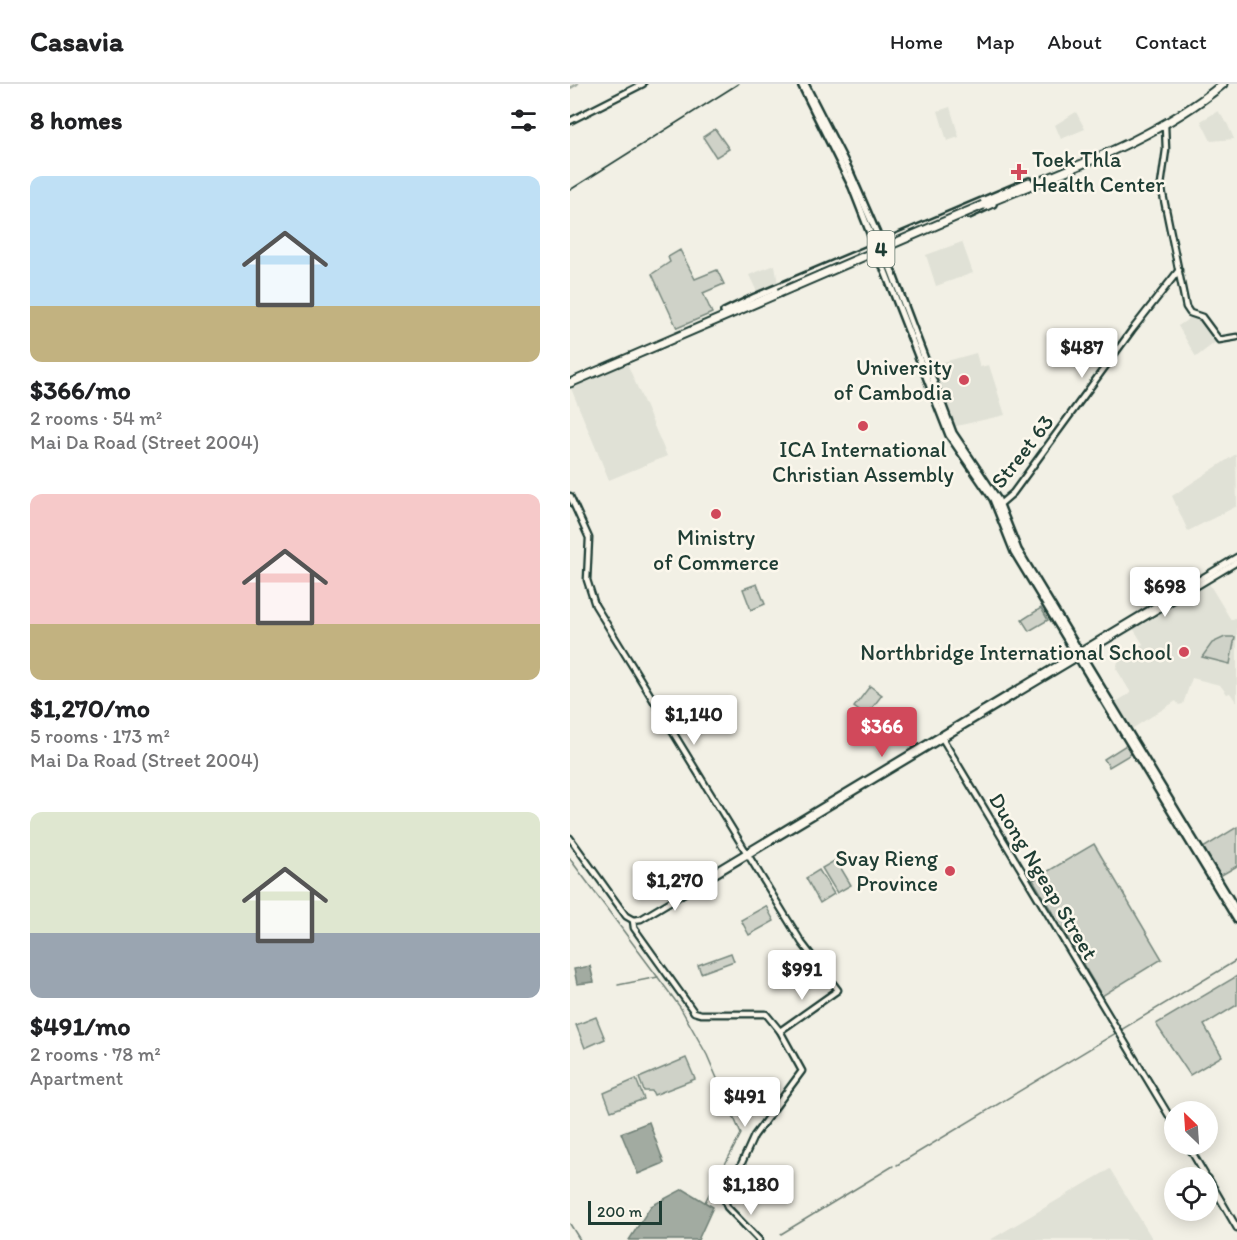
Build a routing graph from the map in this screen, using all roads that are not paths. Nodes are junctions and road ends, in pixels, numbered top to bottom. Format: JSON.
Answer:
{"nodes":[{"id":1,"x":643,"y":84,"type":"edge"},
{"id":2,"x":801,"y":84,"type":"edge"},
{"id":3,"x":805,"y":84,"type":"edge"},
{"id":4,"x":1216,"y":84,"type":"edge"},
{"id":5,"x":1223,"y":84,"type":"edge"},
{"id":6,"x":570,"y":121,"type":"edge"},
{"id":7,"x":1165,"y":125,"type":"junction"},
{"id":8,"x":1030,"y":183,"type":"junction"},
{"id":9,"x":929,"y":222,"type":"junction"},
{"id":10,"x":932,"y":231,"type":"junction"},
{"id":11,"x":879,"y":244,"type":"junction"},
{"id":12,"x":882,"y":252,"type":"junction"},
{"id":13,"x":838,"y":261,"type":"junction"},
{"id":14,"x":842,"y":269,"type":"junction"},
{"id":15,"x":1179,"y":270,"type":"junction"},
{"id":16,"x":726,"y":314,"type":"junction"},
{"id":17,"x":1237,"y":337,"type":"edge"},
{"id":18,"x":570,"y":379,"type":"edge"},
{"id":19,"x":570,"y":383,"type":"edge"},
{"id":20,"x":570,"y":496,"type":"edge"},
{"id":21,"x":998,"y":505,"type":"junction"},
{"id":22,"x":1237,"y":557,"type":"edge"},
{"id":23,"x":1237,"y":562,"type":"edge"},
{"id":24,"x":1225,"y":567,"type":"junction"},
{"id":25,"x":1079,"y":655,"type":"junction"},
{"id":26,"x":942,"y":738,"type":"junction"},
{"id":27,"x":570,"y":838,"type":"edge"},
{"id":28,"x":748,"y":855,"type":"junction"},
{"id":29,"x":1237,"y":911,"type":"edge"},
{"id":30,"x":633,"y":920,"type":"junction"},
{"id":31,"x":1237,"y":920,"type":"edge"},
{"id":32,"x":780,"y":1030,"type":"junction"},
{"id":33,"x":1164,"y":1107,"type":"edge"},
{"id":34,"x":1218,"y":1196,"type":"edge"},
{"id":35,"x":1237,"y":1228,"type":"edge"},
{"id":36,"x":759,"y":1240,"type":"edge"}],
"edges":[{"from":1,"to":6,"type":"street"},
{"from":2,"to":11,"type":"main road"},
{"from":3,"to":11,"type":"main road"},
{"from":4,"to":8,"type":"highway","number":"4"},
{"from":5,"to":7,"type":"highway","number":"4"},
{"from":7,"to":8,"type":"highway","number":"4"},
{"from":7,"to":15,"type":"street"},
{"from":8,"to":9,"type":"main road"},
{"from":8,"to":10,"type":"main road"},
{"from":8,"to":16,"type":"highway","number":"4","bridge":true},
{"from":9,"to":10,"type":"main road"},
{"from":9,"to":11,"type":"main road"},
{"from":10,"to":12,"type":"main road"},
{"from":11,"to":12,"type":"main road"},
{"from":11,"to":13,"type":"main road"},
{"from":12,"to":14,"type":"main road"},
{"from":12,"to":21,"type":"main road"},
{"from":13,"to":14,"type":"main road"},
{"from":13,"to":16,"type":"main road"},
{"from":14,"to":16,"type":"main road"},
{"from":15,"to":17,"type":"street"},
{"from":15,"to":21,"type":"street","name":"Street 63"},
{"from":16,"to":18,"type":"highway","number":"4"},
{"from":16,"to":19,"type":"highway","number":"4"},
{"from":20,"to":28,"type":"street"},
{"from":21,"to":25,"type":"main road"},
{"from":22,"to":24,"type":"street"},
{"from":23,"to":24,"type":"street"},
{"from":24,"to":25,"type":"street"},
{"from":25,"to":26,"type":"street"},
{"from":25,"to":29,"type":"main road"},
{"from":25,"to":31,"type":"main road"},
{"from":26,"to":28,"type":"street"},
{"from":26,"to":33,"type":"street","name":"Duong Ngeap Street"},
{"from":27,"to":30,"type":"street"},
{"from":28,"to":30,"type":"street"},
{"from":28,"to":32,"type":"street"},
{"from":30,"to":32,"type":"street"},
{"from":32,"to":36,"type":"street"},
{"from":34,"to":35,"type":"street"}]}
